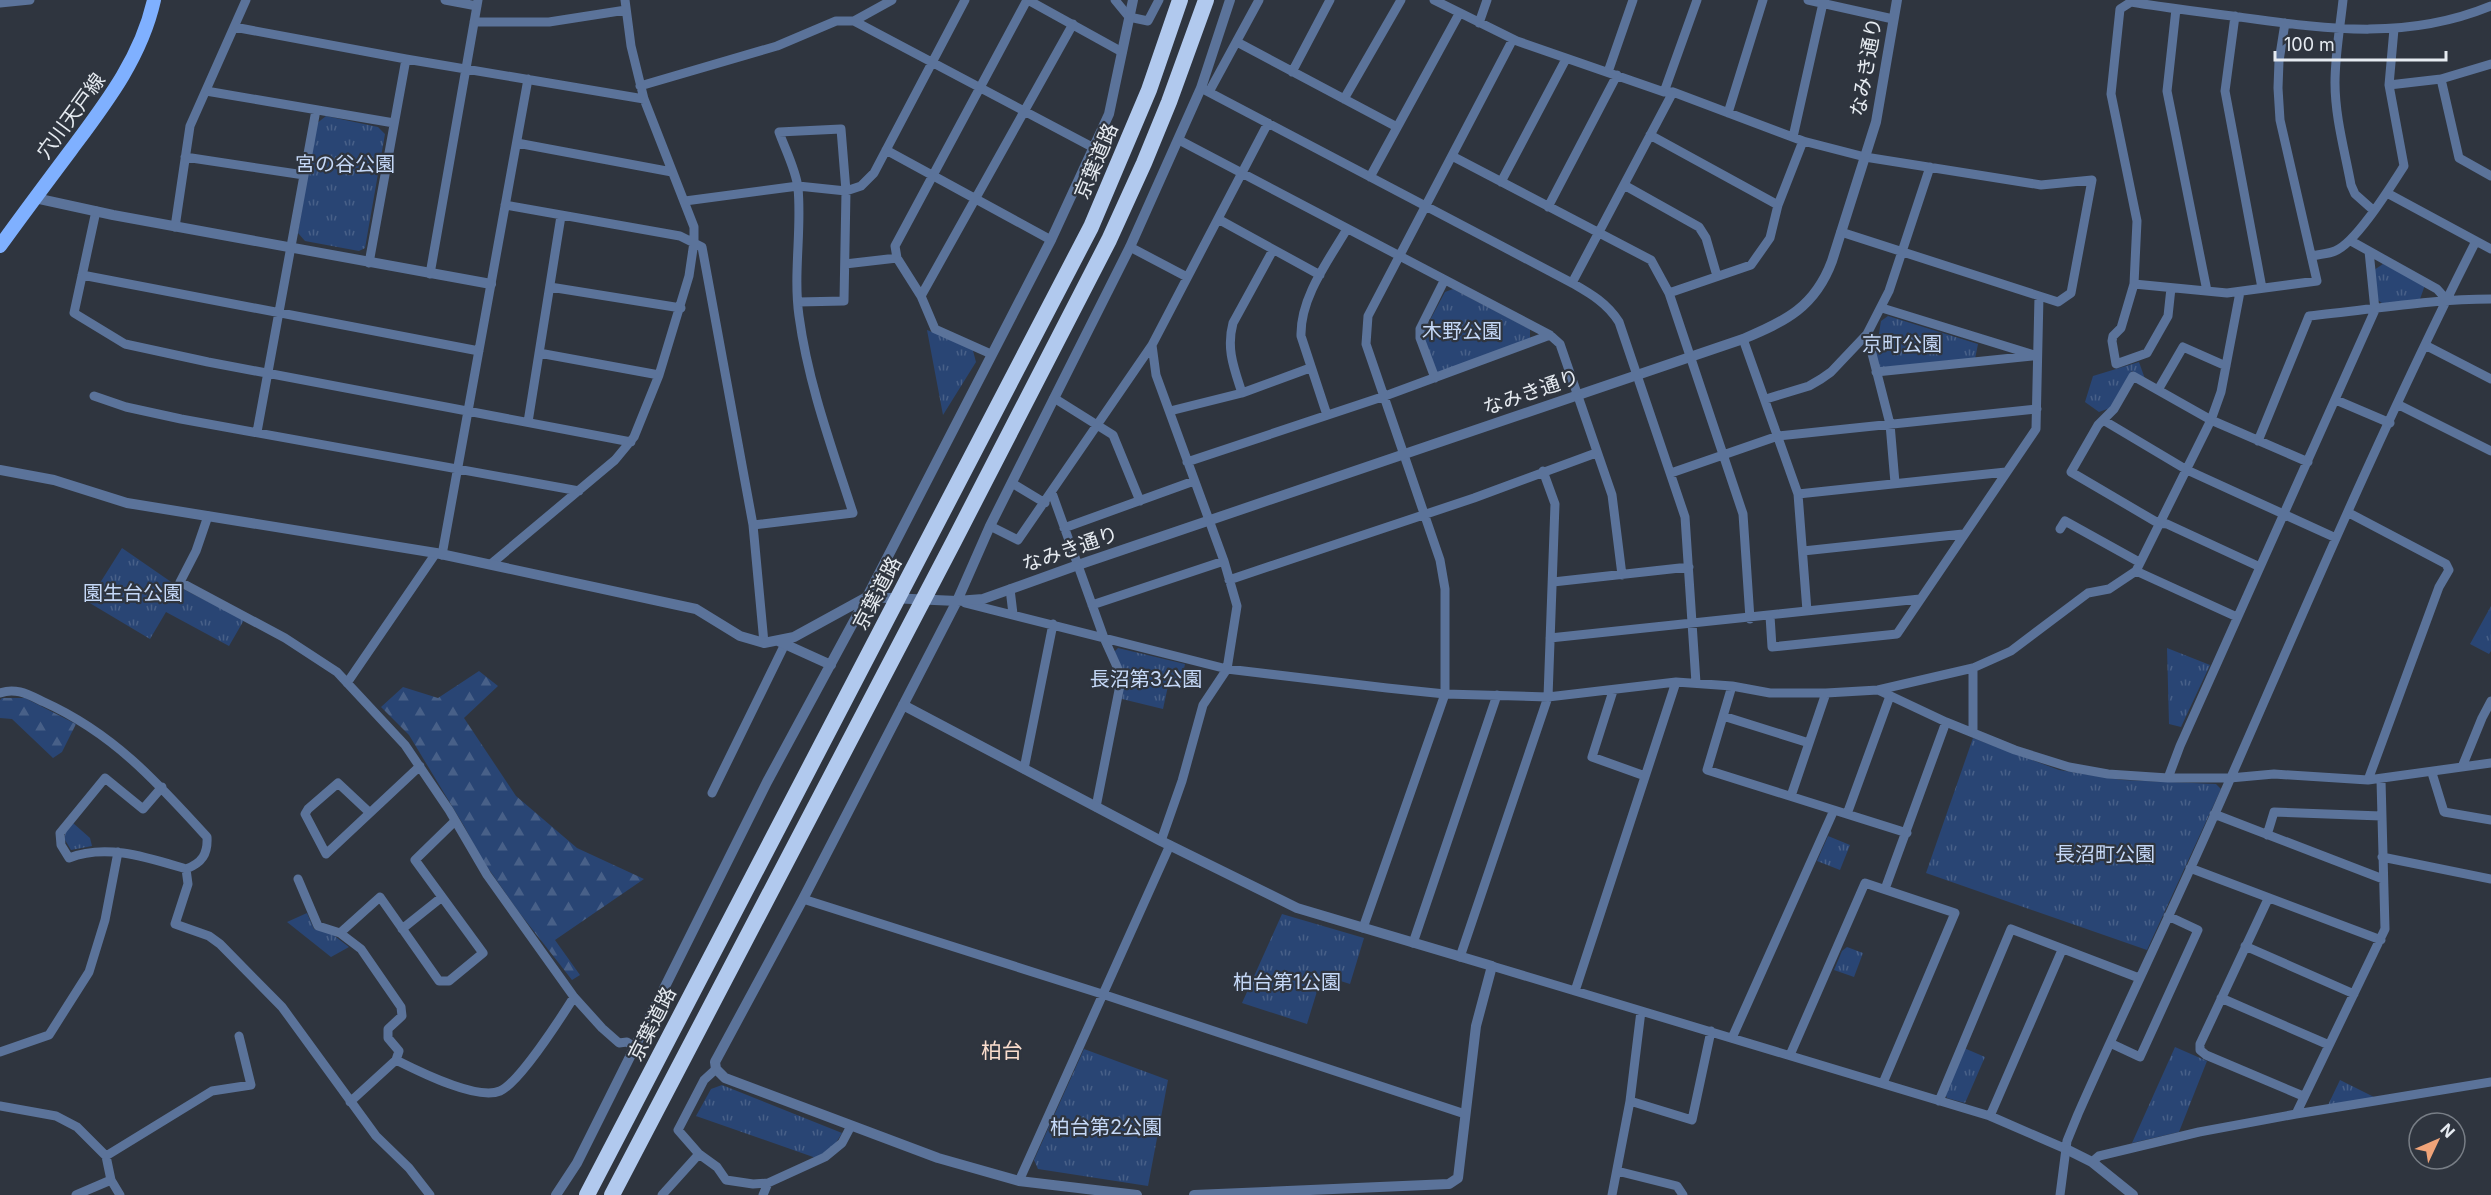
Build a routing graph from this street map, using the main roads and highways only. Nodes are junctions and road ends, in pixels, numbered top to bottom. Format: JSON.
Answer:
{"nodes":[{"id":1,"x":154,"y":0,"type":"edge"},
{"id":2,"x":1180,"y":0,"type":"edge"},
{"id":3,"x":1206,"y":0,"type":"edge"},
{"id":4,"x":0,"y":246,"type":"edge"},
{"id":5,"x":587,"y":1195,"type":"edge"},
{"id":6,"x":612,"y":1195,"type":"edge"}],
"edges":[{"from":1,"to":4,"type":"main road","name":"穴川天戸線"},
{"from":2,"to":5,"type":"highway","name":"京葉道路"},
{"from":3,"to":6,"type":"highway"}]}
